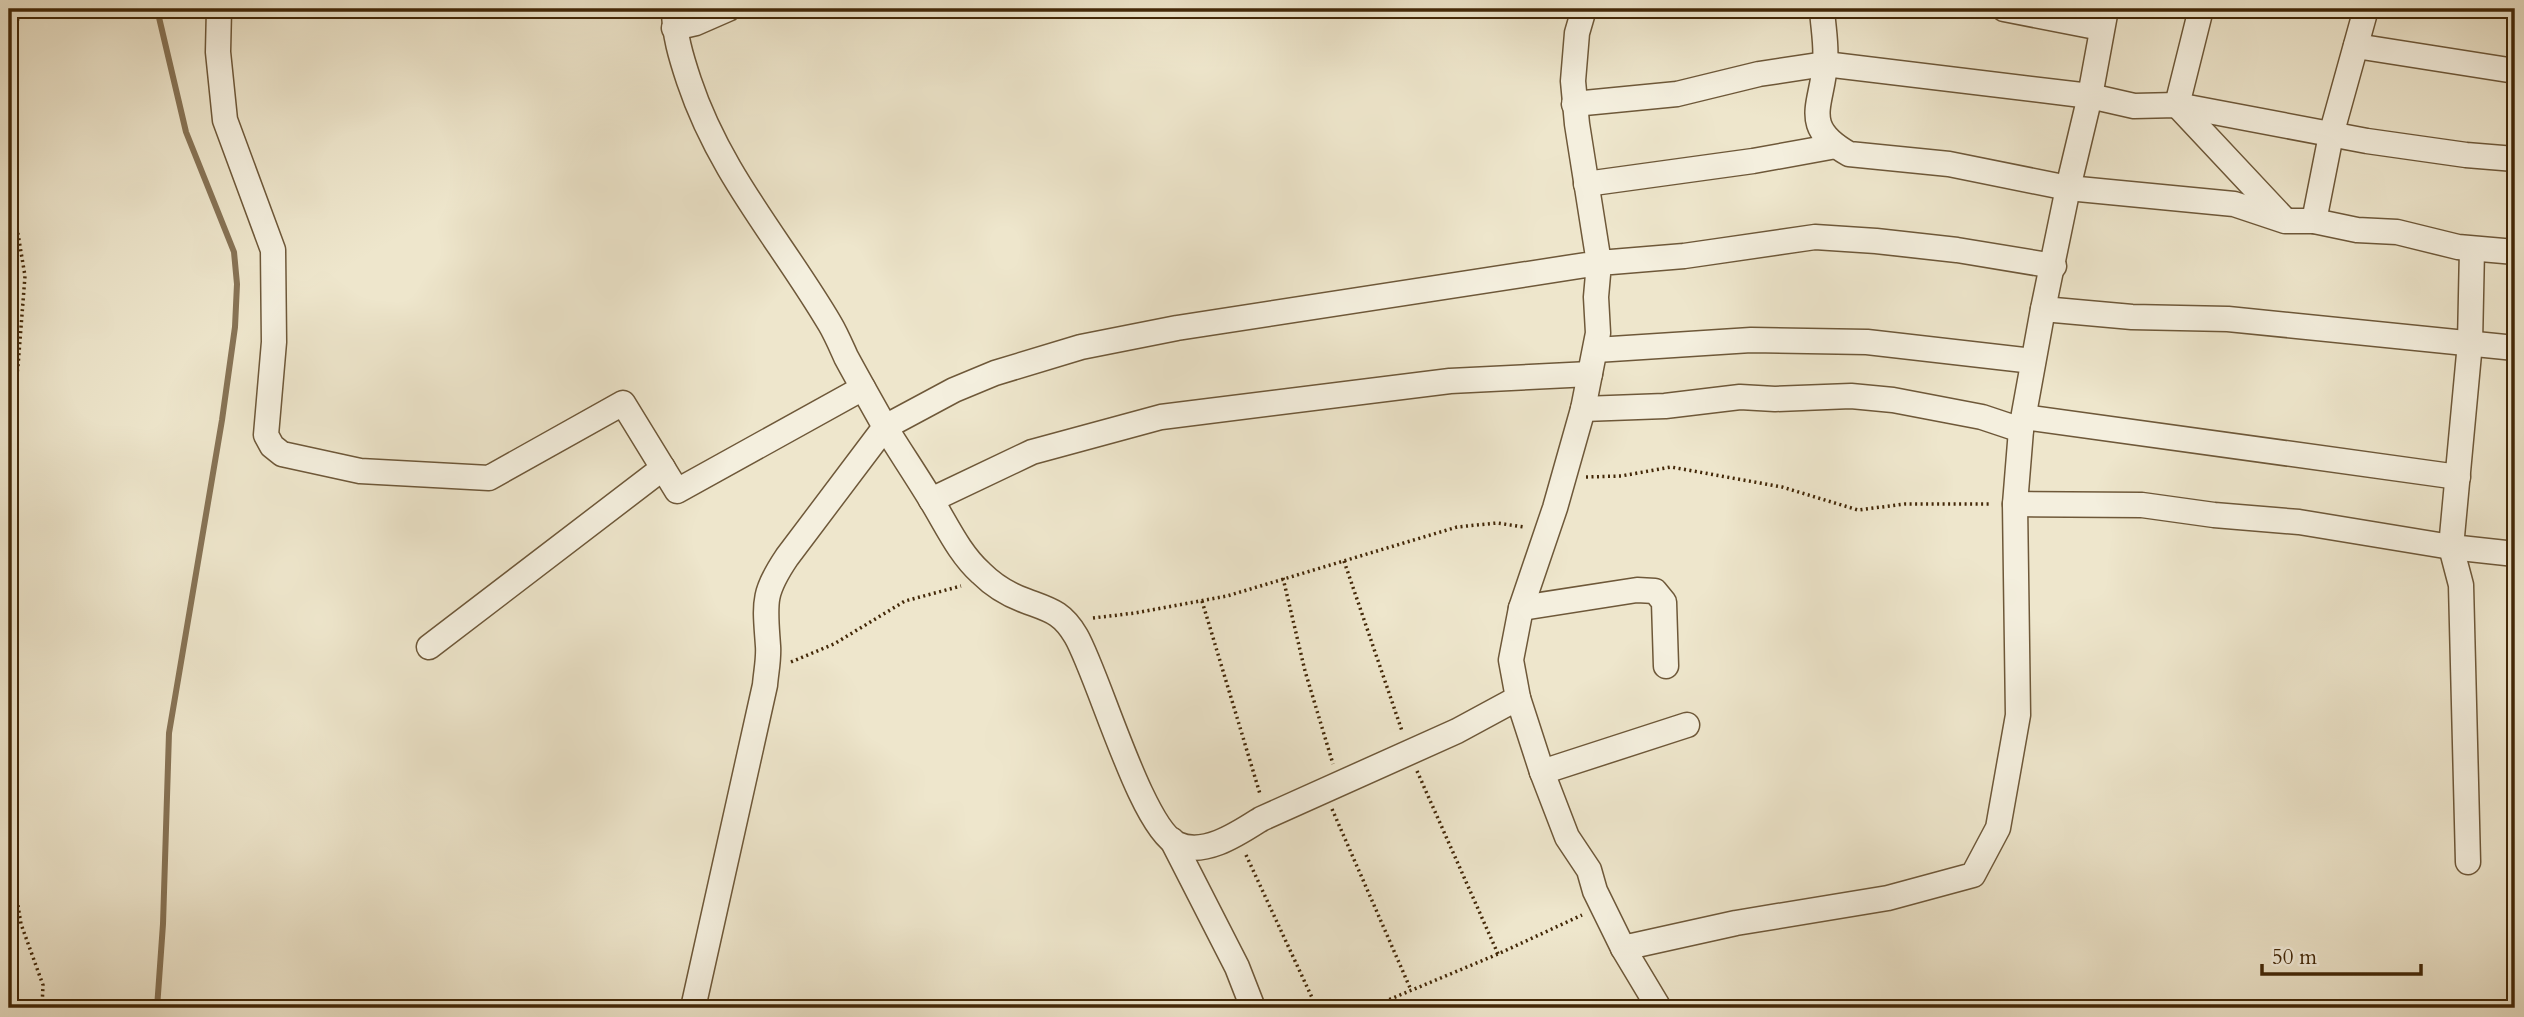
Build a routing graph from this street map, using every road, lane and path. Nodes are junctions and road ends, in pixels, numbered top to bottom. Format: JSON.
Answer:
{"nodes":[{"id":1,"x":18,"y":9,"type":"edge"},
{"id":2,"x":219,"y":9,"type":"edge"},
{"id":3,"x":728,"y":9,"type":"edge"},
{"id":4,"x":1584,"y":9,"type":"edge"},
{"id":5,"x":1822,"y":9,"type":"edge"},
{"id":6,"x":2004,"y":9,"type":"edge"},
{"id":7,"x":2200,"y":9,"type":"edge"},
{"id":8,"x":2366,"y":9,"type":"edge"},
{"id":9,"x":674,"y":18,"type":"edge"},
{"id":10,"x":2104,"y":19,"type":"edge"},
{"id":11,"x":2356,"y":46,"type":"junction"},
{"id":12,"x":1825,"y":64,"type":"junction"},
{"id":13,"x":2515,"y":71,"type":"edge"},
{"id":14,"x":2090,"y":96,"type":"junction"},
{"id":15,"x":1574,"y":104,"type":"junction"},
{"id":16,"x":2177,"y":105,"type":"junction"},
{"id":17,"x":2332,"y":135,"type":"junction"},
{"id":18,"x":1836,"y":146,"type":"junction"},
{"id":19,"x":2515,"y":159,"type":"edge"},
{"id":20,"x":1586,"y":184,"type":"junction"},
{"id":21,"x":2068,"y":188,"type":"junction"},
{"id":22,"x":2285,"y":220,"type":"junction"},
{"id":23,"x":2314,"y":221,"type":"junction"},
{"id":24,"x":2472,"y":248,"type":"junction"},
{"id":25,"x":2515,"y":252,"type":"edge"},
{"id":26,"x":1599,"y":263,"type":"junction"},
{"id":27,"x":2054,"y":266,"type":"junction"},
{"id":28,"x":2043,"y":309,"type":"junction"},
{"id":29,"x":2470,"y":343,"type":"junction"},
{"id":30,"x":2515,"y":348,"type":"edge"},
{"id":31,"x":2033,"y":361,"type":"junction"},
{"id":32,"x":1593,"y":362,"type":"junction"},
{"id":33,"x":863,"y":388,"type":"junction"},
{"id":34,"x":1583,"y":409,"type":"junction"},
{"id":35,"x":2023,"y":423,"type":"junction"},
{"id":36,"x":885,"y":427,"type":"junction"},
{"id":37,"x":9,"y":437,"type":"edge"},
{"id":38,"x":663,"y":468,"type":"junction"},
{"id":39,"x":1563,"y":477,"type":"junction"},
{"id":40,"x":2458,"y":477,"type":"junction"},
{"id":41,"x":931,"y":500,"type":"junction"},
{"id":42,"x":2015,"y":504,"type":"junction"},
{"id":43,"x":1547,"y":531,"type":"junction"},
{"id":44,"x":2451,"y":547,"type":"junction"},
{"id":45,"x":2515,"y":554,"type":"edge"},
{"id":46,"x":1344,"y":561,"type":"junction"},
{"id":47,"x":987,"y":578,"type":"junction"},
{"id":48,"x":1283,"y":578,"type":"junction"},
{"id":49,"x":1202,"y":601,"type":"junction"},
{"id":50,"x":1521,"y":608,"type":"junction"},
{"id":51,"x":1066,"y":622,"type":"junction"},
{"id":52,"x":429,"y":647,"type":"dead end"},
{"id":53,"x":767,"y":658,"type":"junction"},
{"id":54,"x":1666,"y":666,"type":"dead end"},
{"id":55,"x":1518,"y":698,"type":"junction"},
{"id":56,"x":1687,"y":725,"type":"dead end"},
{"id":57,"x":1408,"y":752,"type":"junction"},
{"id":58,"x":1542,"y":772,"type":"junction"},
{"id":59,"x":1331,"y":786,"type":"junction"},
{"id":60,"x":1266,"y":816,"type":"junction"},
{"id":61,"x":1237,"y":834,"type":"junction"},
{"id":62,"x":1171,"y":840,"type":"junction"},
{"id":63,"x":9,"y":852,"type":"edge"},
{"id":64,"x":2468,"y":862,"type":"dead end"},
{"id":65,"x":1602,"y":906,"type":"junction"},
{"id":66,"x":1623,"y":947,"type":"junction"},
{"id":67,"x":1498,"y":954,"type":"junction"},
{"id":68,"x":1411,"y":990,"type":"junction"},
{"id":69,"x":1654,"y":1007,"type":"edge"},
{"id":70,"x":42,"y":1008,"type":"edge"},
{"id":71,"x":693,"y":1008,"type":"edge"},
{"id":72,"x":1254,"y":1008,"type":"edge"},
{"id":73,"x":1320,"y":1008,"type":"edge"},
{"id":74,"x":1369,"y":1008,"type":"edge"}],
"edges":[{"from":1,"to":37,"type":"path"},
{"from":2,"to":38,"type":"street"},
{"from":3,"to":9,"type":"street"},
{"from":4,"to":15,"type":"street"},
{"from":5,"to":12,"type":"street"},
{"from":6,"to":10,"type":"street"},
{"from":7,"to":16,"type":"street"},
{"from":8,"to":11,"type":"street"},
{"from":9,"to":33,"type":"street"},
{"from":10,"to":14,"type":"street"},
{"from":11,"to":13,"type":"street"},
{"from":11,"to":17,"type":"street"},
{"from":12,"to":14,"type":"street"},
{"from":12,"to":15,"type":"street"},
{"from":12,"to":18,"type":"street"},
{"from":14,"to":16,"type":"street"},
{"from":14,"to":21,"type":"street"},
{"from":15,"to":20,"type":"street"},
{"from":16,"to":17,"type":"street"},
{"from":16,"to":22,"type":"street"},
{"from":17,"to":19,"type":"street"},
{"from":17,"to":23,"type":"street"},
{"from":18,"to":20,"type":"street"},
{"from":18,"to":21,"type":"street"},
{"from":20,"to":26,"type":"street"},
{"from":21,"to":22,"type":"street"},
{"from":21,"to":27,"type":"street"},
{"from":22,"to":23,"type":"street"},
{"from":23,"to":24,"type":"street"},
{"from":24,"to":25,"type":"street"},
{"from":24,"to":29,"type":"street"},
{"from":26,"to":27,"type":"street"},
{"from":26,"to":32,"type":"street"},
{"from":26,"to":36,"type":"street"},
{"from":27,"to":28,"type":"street"},
{"from":28,"to":29,"type":"street"},
{"from":28,"to":31,"type":"street"},
{"from":29,"to":30,"type":"street"},
{"from":29,"to":40,"type":"street"},
{"from":31,"to":32,"type":"street"},
{"from":31,"to":35,"type":"street"},
{"from":32,"to":34,"type":"street"},
{"from":32,"to":41,"type":"street"},
{"from":33,"to":36,"type":"street"},
{"from":33,"to":38,"type":"street"},
{"from":34,"to":35,"type":"street"},
{"from":34,"to":39,"type":"street"},
{"from":35,"to":40,"type":"street"},
{"from":35,"to":42,"type":"street"},
{"from":36,"to":41,"type":"street"},
{"from":36,"to":53,"type":"street"},
{"from":38,"to":52,"type":"street"},
{"from":39,"to":42,"type":"path"},
{"from":39,"to":43,"type":"street"},
{"from":40,"to":44,"type":"street"},
{"from":41,"to":47,"type":"street"},
{"from":42,"to":44,"type":"street"},
{"from":42,"to":66,"type":"street"},
{"from":43,"to":46,"type":"path"},
{"from":43,"to":50,"type":"street"},
{"from":44,"to":45,"type":"street"},
{"from":44,"to":64,"type":"street"},
{"from":46,"to":48,"type":"path"},
{"from":46,"to":57,"type":"path"},
{"from":47,"to":51,"type":"street"},
{"from":47,"to":53,"type":"path"},
{"from":48,"to":49,"type":"path"},
{"from":48,"to":59,"type":"path"},
{"from":49,"to":51,"type":"path"},
{"from":49,"to":60,"type":"path"},
{"from":50,"to":54,"type":"street"},
{"from":50,"to":55,"type":"street"},
{"from":51,"to":62,"type":"street"},
{"from":53,"to":71,"type":"street"},
{"from":55,"to":57,"type":"street"},
{"from":55,"to":58,"type":"street"},
{"from":56,"to":58,"type":"street"},
{"from":57,"to":59,"type":"street"},
{"from":57,"to":67,"type":"path"},
{"from":58,"to":65,"type":"street"},
{"from":59,"to":60,"type":"street"},
{"from":59,"to":68,"type":"path"},
{"from":60,"to":61,"type":"street"},
{"from":61,"to":62,"type":"street"},
{"from":61,"to":73,"type":"path"},
{"from":62,"to":72,"type":"street"},
{"from":63,"to":70,"type":"path"},
{"from":65,"to":66,"type":"street"},
{"from":65,"to":67,"type":"path"},
{"from":66,"to":69,"type":"street"},
{"from":67,"to":68,"type":"path"},
{"from":68,"to":74,"type":"path"}]}
